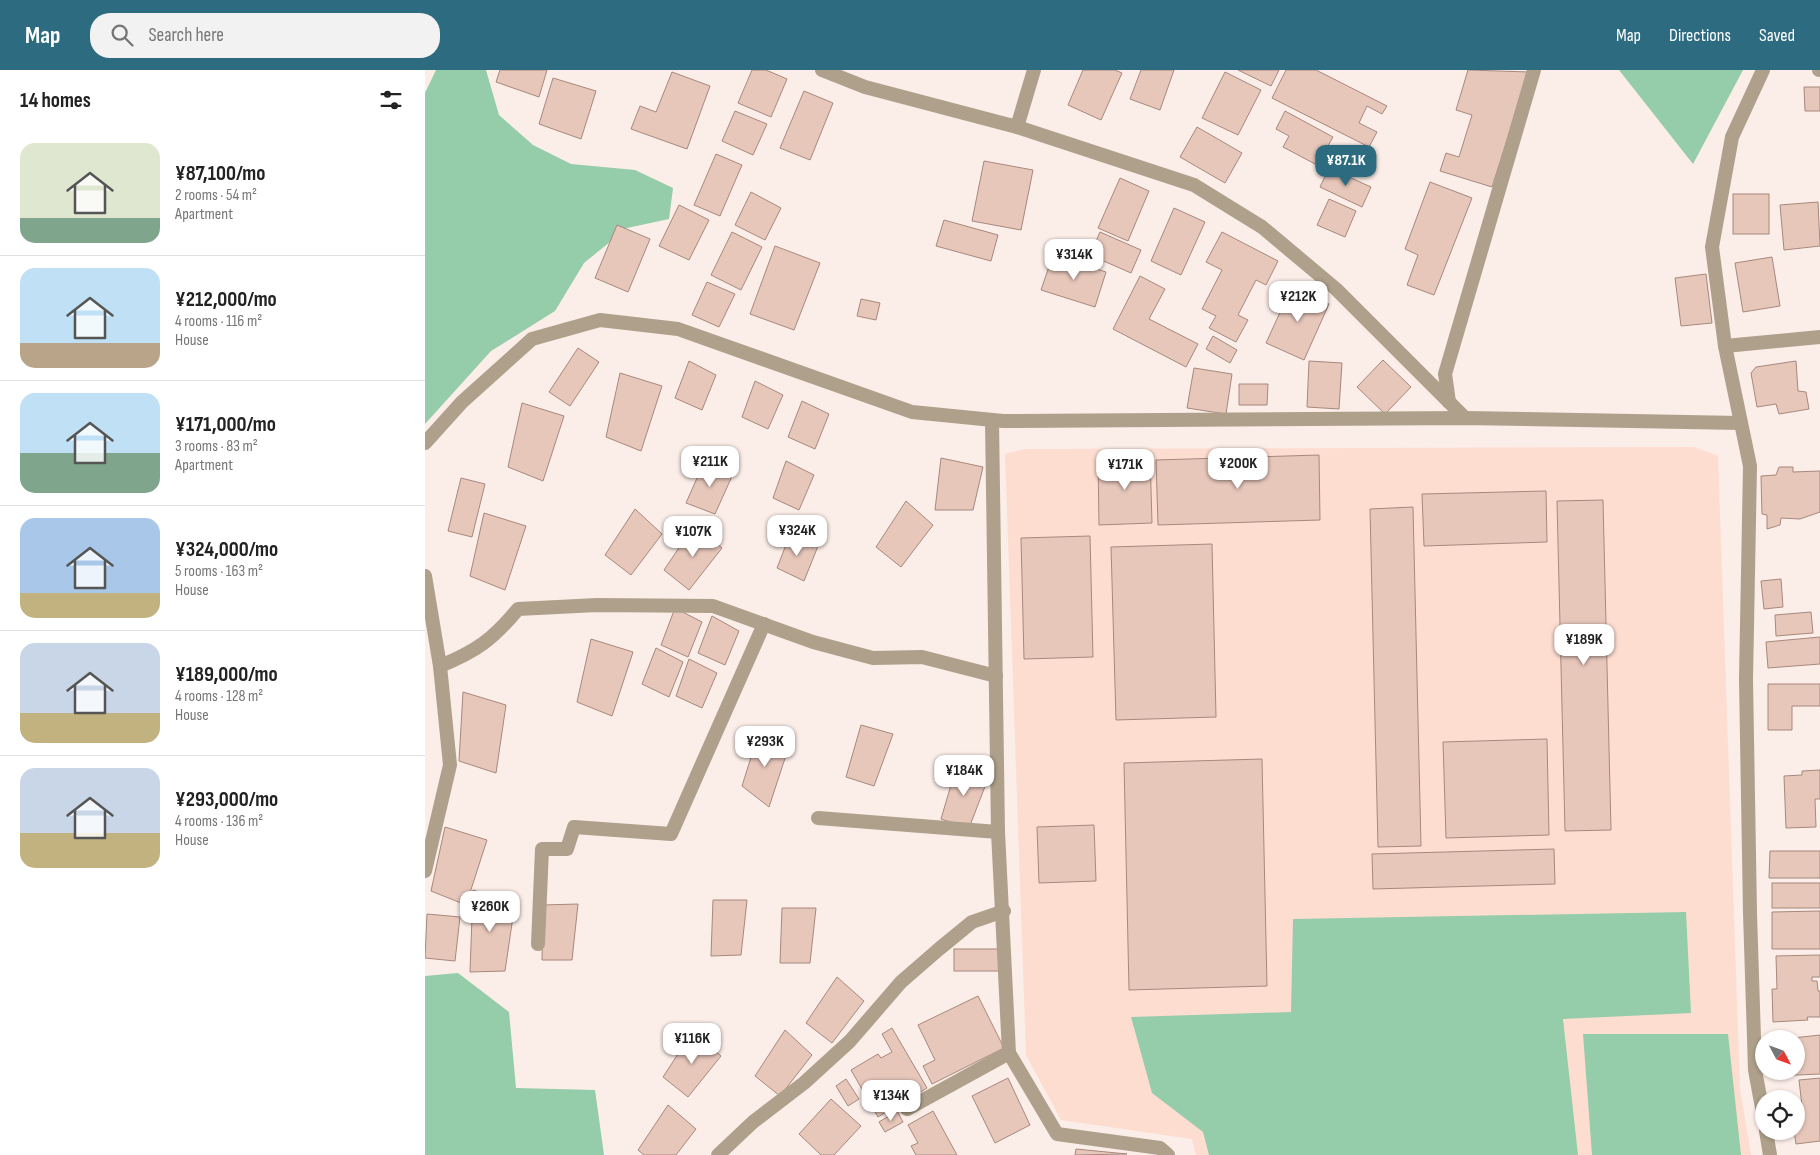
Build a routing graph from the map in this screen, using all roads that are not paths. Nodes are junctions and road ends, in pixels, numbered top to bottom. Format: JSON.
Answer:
{"nodes":[{"id":1,"x":822,"y":70,"type":"edge"},
{"id":2,"x":1034,"y":70,"type":"edge"},
{"id":3,"x":1534,"y":70,"type":"edge"},
{"id":4,"x":1763,"y":70,"type":"edge"},
{"id":5,"x":1017,"y":127,"type":"junction"},
{"id":6,"x":1820,"y":337,"type":"edge"},
{"id":7,"x":1725,"y":346,"type":"junction"},
{"id":8,"x":1449,"y":402,"type":"junction"},
{"id":9,"x":1465,"y":418,"type":"junction"},
{"id":10,"x":992,"y":420,"type":"junction"},
{"id":11,"x":1740,"y":423,"type":"junction"},
{"id":12,"x":425,"y":443,"type":"edge"},
{"id":13,"x":425,"y":576,"type":"edge"},
{"id":14,"x":764,"y":624,"type":"junction"},
{"id":15,"x":440,"y":666,"type":"junction"},
{"id":16,"x":996,"y":676,"type":"junction"},
{"id":17,"x":818,"y":818,"type":"dead end"},
{"id":18,"x":999,"y":832,"type":"junction"},
{"id":19,"x":425,"y":871,"type":"edge"},
{"id":20,"x":1004,"y":911,"type":"junction"},
{"id":21,"x":538,"y":944,"type":"dead end"},
{"id":22,"x":1009,"y":1054,"type":"junction"},
{"id":23,"x":1759,"y":1090,"type":"edge"},
{"id":24,"x":907,"y":1108,"type":"dead end"},
{"id":25,"x":1768,"y":1140,"type":"edge"},
{"id":26,"x":718,"y":1155,"type":"edge"},
{"id":27,"x":1168,"y":1155,"type":"edge"},
{"id":28,"x":1770,"y":1155,"type":"edge"}],
"edges":[{"from":1,"to":5,"type":"street"},
{"from":2,"to":5,"type":"street"},
{"from":3,"to":8,"type":"street"},
{"from":4,"to":7,"type":"street"},
{"from":5,"to":8,"type":"street"},
{"from":6,"to":7,"type":"street"},
{"from":7,"to":11,"type":"street"},
{"from":8,"to":9,"type":"street"},
{"from":9,"to":10,"type":"street"},
{"from":9,"to":11,"type":"street"},
{"from":10,"to":12,"type":"street"},
{"from":10,"to":16,"type":"street"},
{"from":11,"to":23,"type":"street"},
{"from":13,"to":15,"type":"street"},
{"from":14,"to":15,"type":"street"},
{"from":14,"to":16,"type":"street"},
{"from":14,"to":21,"type":"street"},
{"from":15,"to":19,"type":"street"},
{"from":16,"to":18,"type":"street"},
{"from":17,"to":18,"type":"street"},
{"from":18,"to":20,"type":"street"},
{"from":20,"to":22,"type":"street"},
{"from":20,"to":26,"type":"street"},
{"from":22,"to":24,"type":"street"},
{"from":22,"to":27,"type":"street"},
{"from":25,"to":28,"type":"street"}]}
